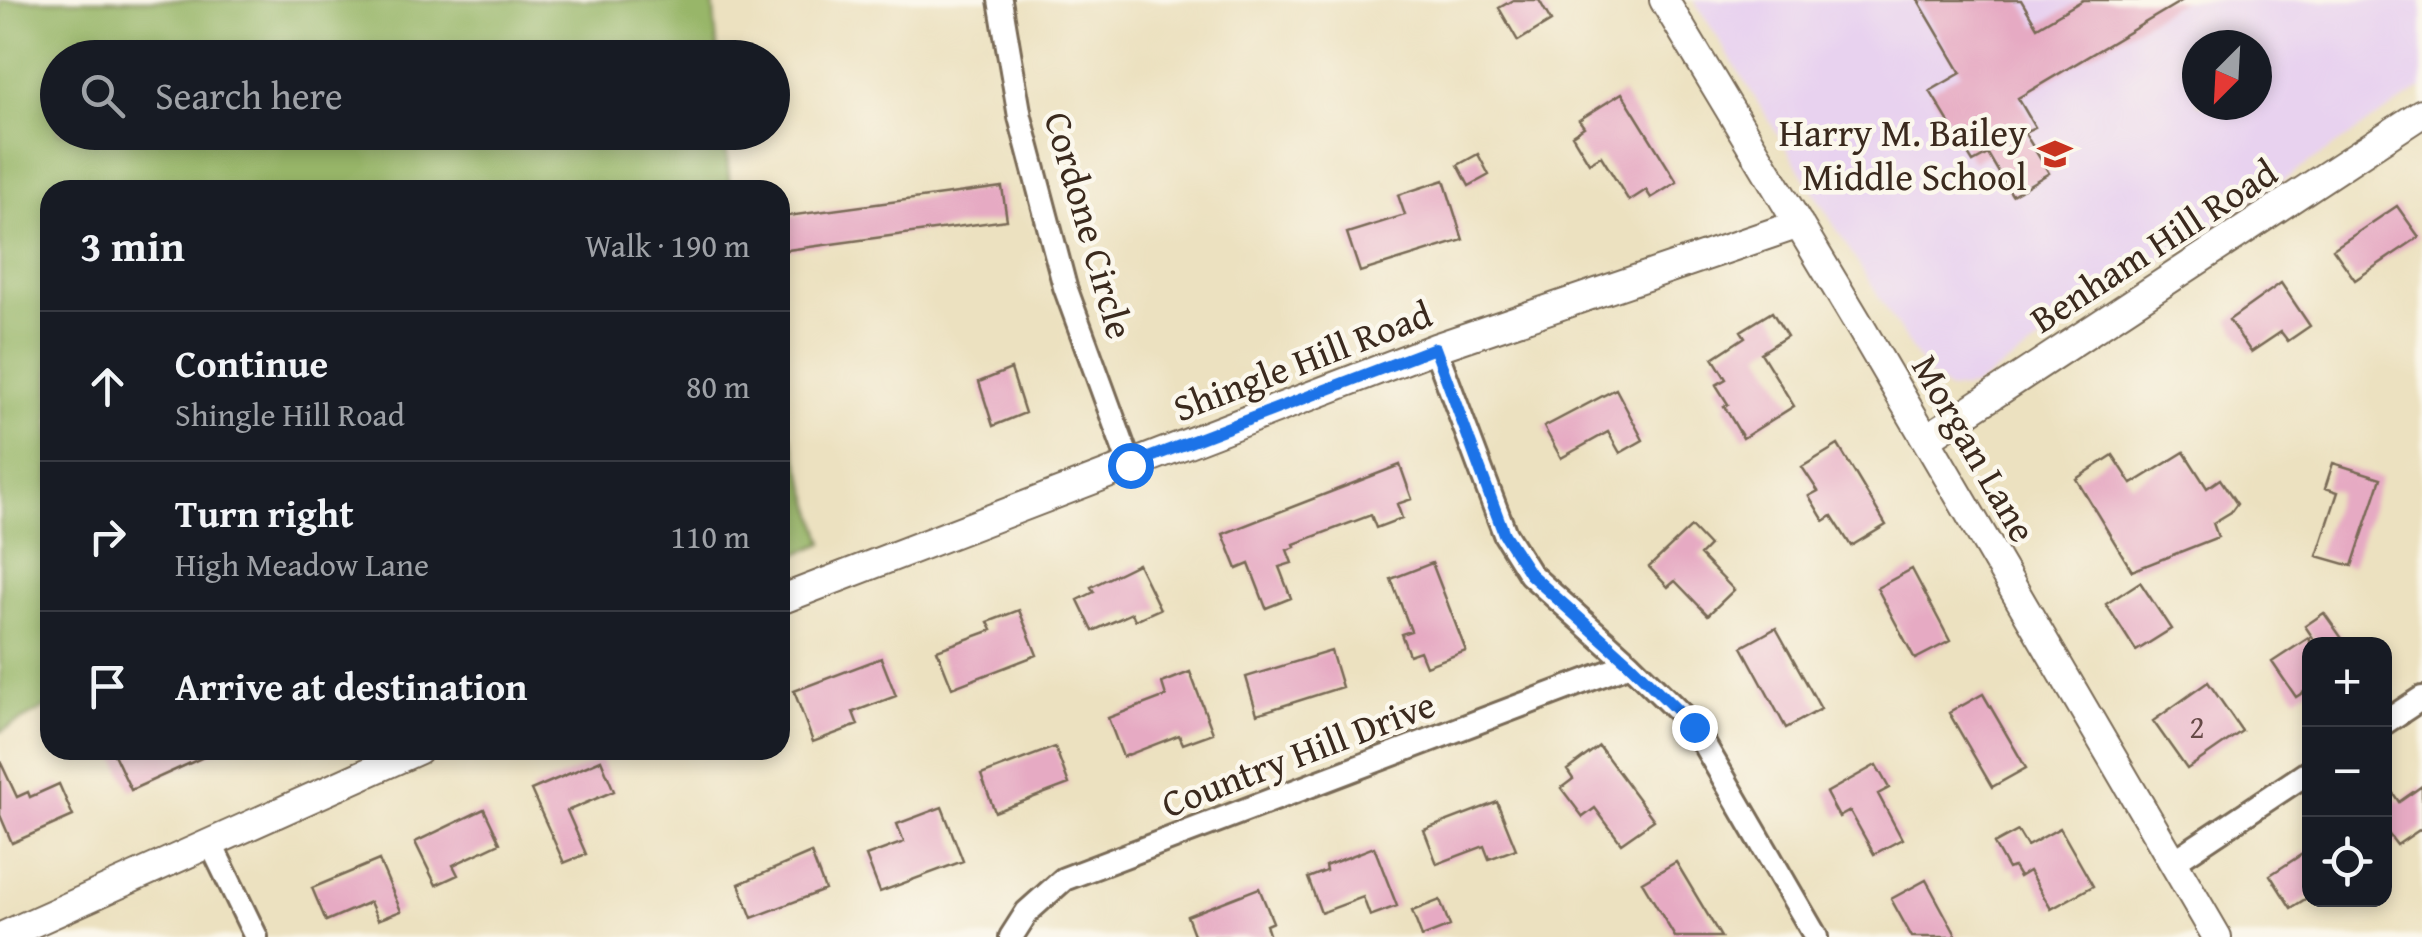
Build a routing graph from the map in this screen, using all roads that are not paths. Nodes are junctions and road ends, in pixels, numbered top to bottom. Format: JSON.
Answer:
{"nodes":[{"id":1,"x":1000,"y":0,"type":"edge"},
{"id":2,"x":1664,"y":0,"type":"edge"},
{"id":3,"x":2422,"y":113,"type":"edge"},
{"id":4,"x":1798,"y":224,"type":"junction"},
{"id":5,"x":1435,"y":348,"type":"junction"},
{"id":6,"x":1926,"y":440,"type":"junction"},
{"id":7,"x":1130,"y":465,"type":"junction"},
{"id":8,"x":790,"y":596,"type":"edge"},
{"id":9,"x":1630,"y":664,"type":"junction"},
{"id":10,"x":2422,"y":698,"type":"edge"},
{"id":11,"x":2392,"y":717,"type":"edge"},
{"id":12,"x":395,"y":760,"type":"edge"},
{"id":13,"x":2302,"y":776,"type":"edge"},
{"id":14,"x":210,"y":842,"type":"junction"},
{"id":15,"x":2173,"y":862,"type":"junction"},
{"id":16,"x":2,"y":937,"type":"edge"},
{"id":17,"x":256,"y":937,"type":"edge"},
{"id":18,"x":1011,"y":937,"type":"edge"},
{"id":19,"x":1816,"y":937,"type":"edge"},
{"id":20,"x":2217,"y":937,"type":"edge"}],
"edges":[{"from":1,"to":7,"type":"street","name":"Cordone Circle"},
{"from":2,"to":4,"type":"street","name":"Morgan Lane"},
{"from":3,"to":6,"type":"street","name":"Benham Hill Road"},
{"from":4,"to":5,"type":"street","name":"Shingle Hill Road"},
{"from":4,"to":6,"type":"street","name":"Morgan Lane"},
{"from":5,"to":7,"type":"street","name":"Shingle Hill Road"},
{"from":5,"to":9,"type":"street"},
{"from":6,"to":15,"type":"street","name":"Morgan Lane"},
{"from":7,"to":8,"type":"street","name":"Shingle Hill Road"},
{"from":9,"to":18,"type":"street","name":"Country Hill Drive"},
{"from":9,"to":19,"type":"street"},
{"from":10,"to":11,"type":"street"},
{"from":12,"to":14,"type":"street"},
{"from":13,"to":15,"type":"street"},
{"from":14,"to":16,"type":"street"},
{"from":14,"to":17,"type":"street"},
{"from":15,"to":20,"type":"street","name":"Morgan Lane"}]}
